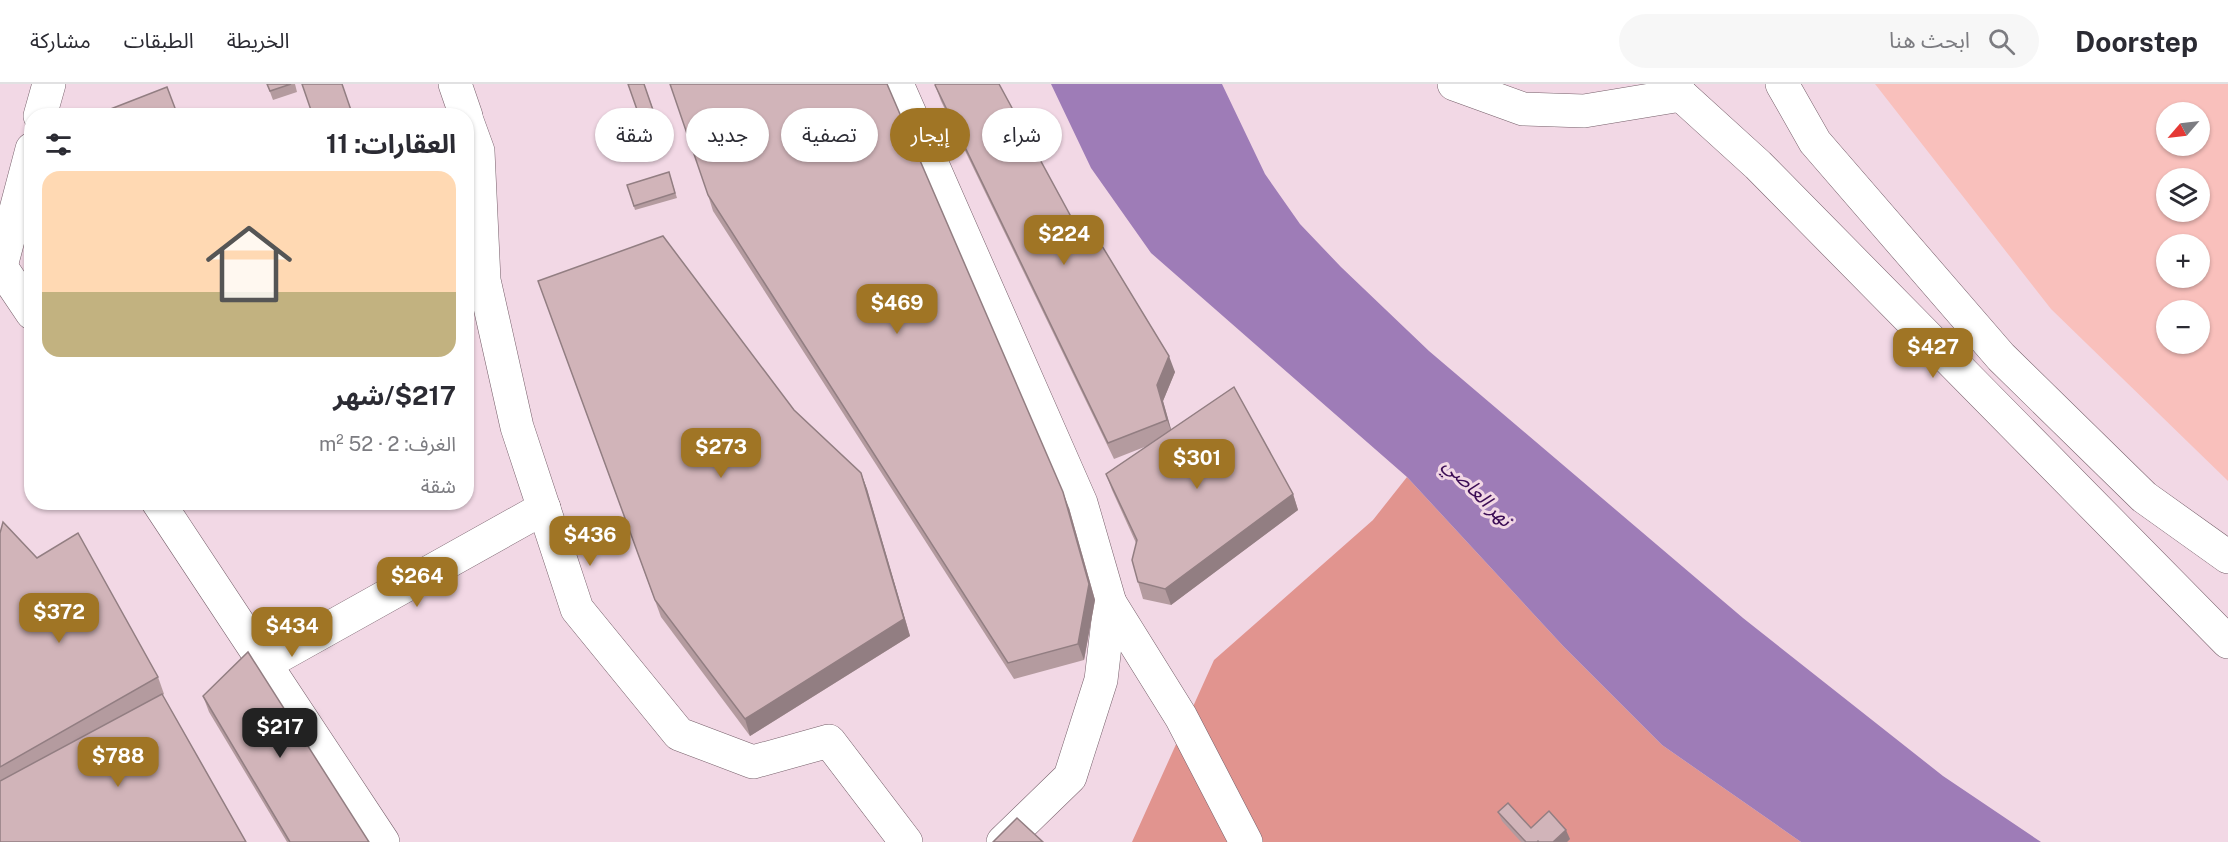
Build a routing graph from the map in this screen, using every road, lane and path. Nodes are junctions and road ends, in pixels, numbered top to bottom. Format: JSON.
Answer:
{"nodes":[{"id":1,"x":48,"y":84,"type":"edge"},
{"id":2,"x":455,"y":84,"type":"edge"},
{"id":3,"x":897,"y":84,"type":"edge"},
{"id":4,"x":1454,"y":84,"type":"edge"},
{"id":5,"x":1782,"y":84,"type":"edge"},
{"id":6,"x":1673,"y":89,"type":"edge"},
{"id":7,"x":42,"y":108,"type":"edge"},
{"id":8,"x":463,"y":108,"type":"edge"},
{"id":9,"x":474,"y":140,"type":"edge"},
{"id":10,"x":24,"y":179,"type":"edge"},
{"id":11,"x":0,"y":268,"type":"edge"},
{"id":12,"x":24,"y":302,"type":"edge"},
{"id":13,"x":543,"y":508,"type":"junction"},
{"id":14,"x":163,"y":510,"type":"edge"},
{"id":15,"x":2228,"y":557,"type":"edge"},
{"id":16,"x":1110,"y":603,"type":"junction"},
{"id":17,"x":2228,"y":642,"type":"edge"},
{"id":18,"x":265,"y":664,"type":"junction"},
{"id":19,"x":383,"y":842,"type":"edge"},
{"id":20,"x":906,"y":842,"type":"edge"},
{"id":21,"x":1004,"y":842,"type":"edge"},
{"id":22,"x":1246,"y":842,"type":"edge"}],
"edges":[{"from":1,"to":7,"type":"street"},
{"from":2,"to":8,"type":"street"},
{"from":3,"to":16,"type":"street"},
{"from":4,"to":6,"type":"street"},
{"from":5,"to":15,"type":"street"},
{"from":6,"to":17,"type":"street"},
{"from":9,"to":13,"type":"street"},
{"from":10,"to":11,"type":"street"},
{"from":11,"to":12,"type":"street"},
{"from":13,"to":18,"type":"street"},
{"from":13,"to":20,"type":"street"},
{"from":14,"to":18,"type":"street"},
{"from":16,"to":21,"type":"street"},
{"from":16,"to":22,"type":"street"},
{"from":18,"to":19,"type":"street"}]}
